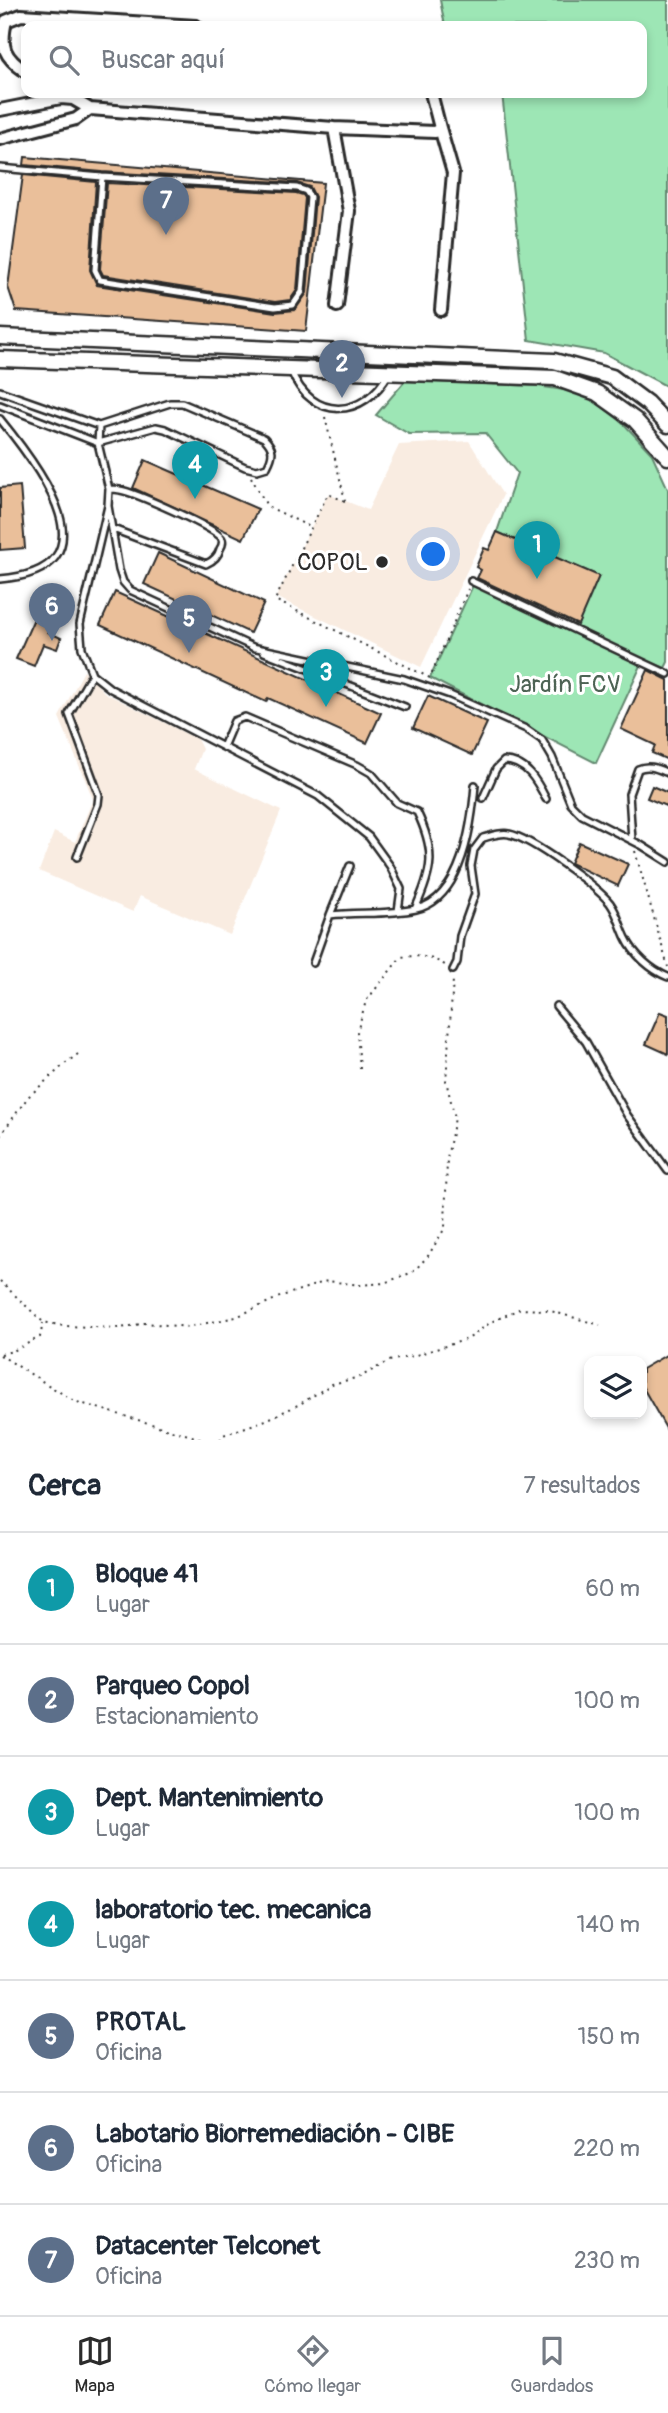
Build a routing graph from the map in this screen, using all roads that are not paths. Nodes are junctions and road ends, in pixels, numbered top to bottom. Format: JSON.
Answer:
{"nodes":[{"id":1,"x":131,"y":21,"type":"edge"},
{"id":2,"x":21,"y":68,"type":"edge"},
{"id":3,"x":46,"y":98,"type":"edge"},
{"id":4,"x":69,"y":98,"type":"edge"},
{"id":5,"x":432,"y":98,"type":"edge"},
{"id":6,"x":90,"y":109,"type":"junction"},
{"id":7,"x":0,"y":110,"type":"edge"},
{"id":8,"x":334,"y":128,"type":"junction"},
{"id":9,"x":440,"y":128,"type":"junction"},
{"id":10,"x":0,"y":139,"type":"edge"},
{"id":11,"x":0,"y":168,"type":"edge"},
{"id":12,"x":102,"y":177,"type":"junction"},
{"id":13,"x":337,"y":306,"type":"dead end"},
{"id":14,"x":441,"y":310,"type":"dead end"},
{"id":15,"x":0,"y":337,"type":"edge"},
{"id":16,"x":0,"y":359,"type":"edge"},
{"id":17,"x":290,"y":368,"type":"junction"},
{"id":18,"x":390,"y":372,"type":"junction"},
{"id":19,"x":0,"y":391,"type":"edge"},
{"id":20,"x":0,"y":405,"type":"edge"},
{"id":21,"x":0,"y":419,"type":"edge"},
{"id":22,"x":668,"y":425,"type":"edge"},
{"id":23,"x":99,"y":426,"type":"junction"},
{"id":24,"x":98,"y":443,"type":"junction"},
{"id":25,"x":666,"y":450,"type":"edge"},
{"id":26,"x":109,"y":489,"type":"junction"},
{"id":27,"x":108,"y":506,"type":"junction"},
{"id":28,"x":113,"y":529,"type":"junction"},
{"id":29,"x":0,"y":579,"type":"edge"},
{"id":30,"x":471,"y":581,"type":"road end"},
{"id":31,"x":252,"y":647,"type":"junction"},
{"id":32,"x":92,"y":674,"type":"junction"},
{"id":33,"x":668,"y":674,"type":"edge"},
{"id":34,"x":405,"y":707,"type":"dead end"},
{"id":35,"x":223,"y":747,"type":"junction"},
{"id":36,"x":668,"y":773,"type":"edge"},
{"id":37,"x":475,"y":785,"type":"dead end"},
{"id":38,"x":483,"y":798,"type":"dead end"},
{"id":39,"x":547,"y":799,"type":"dead end"},
{"id":40,"x":632,"y":841,"type":"junction"},
{"id":41,"x":77,"y":856,"type":"dead end"},
{"id":42,"x":668,"y":862,"type":"edge"},
{"id":43,"x":350,"y":866,"type":"dead end"},
{"id":44,"x":415,"y":909,"type":"junction"},
{"id":45,"x":398,"y":911,"type":"junction"},
{"id":46,"x":330,"y":915,"type":"junction"},
{"id":47,"x":313,"y":962,"type":"dead end"},
{"id":48,"x":453,"y":970,"type":"road end"},
{"id":49,"x":668,"y":978,"type":"edge"},
{"id":50,"x":556,"y":1006,"type":"dead end"},
{"id":51,"x":668,"y":1171,"type":"edge"}],
"edges":[{"from":1,"to":2,"type":"street"},
{"from":3,"to":7,"type":"street"},
{"from":4,"to":6,"type":"street"},
{"from":5,"to":9,"type":"street"},
{"from":6,"to":8,"type":"street"},
{"from":6,"to":10,"type":"street"},
{"from":8,"to":9,"type":"street"},
{"from":8,"to":13,"type":"street"},
{"from":9,"to":14,"type":"street"},
{"from":11,"to":12,"type":"lane"},
{"from":12,"to":12,"type":"lane"},
{"from":15,"to":22,"type":"street"},
{"from":16,"to":17,"type":"street"},
{"from":17,"to":18,"type":"street"},
{"from":17,"to":18,"type":"lane"},
{"from":18,"to":25,"type":"street"},
{"from":19,"to":23,"type":"lane"},
{"from":20,"to":24,"type":"lane"},
{"from":21,"to":29,"type":"lane"},
{"from":23,"to":24,"type":"lane"},
{"from":23,"to":24,"type":"lane"},
{"from":24,"to":26,"type":"lane"},
{"from":26,"to":27,"type":"lane"},
{"from":26,"to":28,"type":"lane"},
{"from":27,"to":28,"type":"lane"},
{"from":27,"to":32,"type":"lane"},
{"from":28,"to":31,"type":"lane"},
{"from":30,"to":33,"type":"lane"},
{"from":31,"to":34,"type":"lane"},
{"from":31,"to":40,"type":"lane"},
{"from":32,"to":35,"type":"lane"},
{"from":32,"to":41,"type":"lane"},
{"from":35,"to":44,"type":"lane"},
{"from":35,"to":45,"type":"lane"},
{"from":36,"to":40,"type":"lane"},
{"from":37,"to":44,"type":"lane"},
{"from":38,"to":39,"type":"lane"},
{"from":40,"to":42,"type":"lane"},
{"from":43,"to":46,"type":"lane"},
{"from":44,"to":45,"type":"lane"},
{"from":45,"to":46,"type":"lane"},
{"from":46,"to":47,"type":"lane"},
{"from":48,"to":49,"type":"lane"},
{"from":50,"to":51,"type":"lane"}]}
